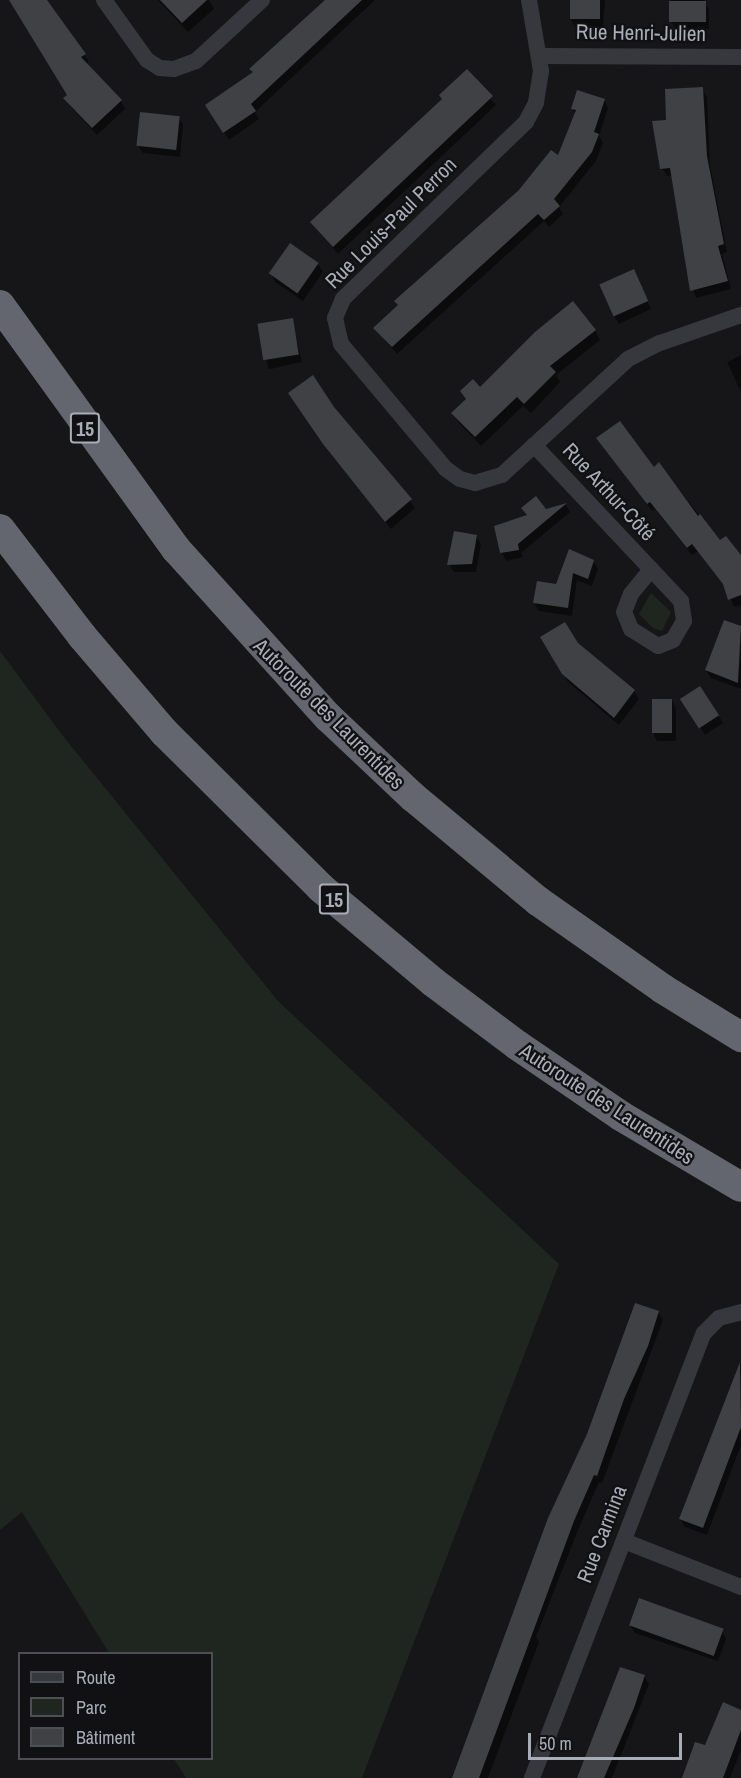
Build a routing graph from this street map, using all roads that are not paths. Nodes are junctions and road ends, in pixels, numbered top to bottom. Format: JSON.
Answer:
{"nodes":[{"id":1,"x":104,"y":0,"type":"edge"},
{"id":2,"x":262,"y":0,"type":"edge"},
{"id":3,"x":529,"y":0,"type":"edge"},
{"id":4,"x":540,"y":56,"type":"junction"},
{"id":5,"x":741,"y":57,"type":"edge"},
{"id":6,"x":0,"y":305,"type":"edge"},
{"id":7,"x":741,"y":315,"type":"edge"},
{"id":8,"x":534,"y":446,"type":"junction"},
{"id":9,"x":0,"y":529,"type":"edge"},
{"id":10,"x":651,"y":569,"type":"dead end"},
{"id":11,"x":741,"y":1037,"type":"edge"},
{"id":12,"x":741,"y":1187,"type":"edge"},
{"id":13,"x":733,"y":1314,"type":"edge"},
{"id":14,"x":624,"y":1541,"type":"junction"},
{"id":15,"x":741,"y":1587,"type":"edge"},
{"id":16,"x":532,"y":1778,"type":"edge"}],
"edges":[{"from":1,"to":2,"type":"street"},
{"from":3,"to":4,"type":"street","name":"Rue Louis-Paul Perron"},
{"from":4,"to":5,"type":"street","name":"Rue Henri-Julien"},
{"from":4,"to":8,"type":"street","name":"Rue Louis-Paul Perron"},
{"from":6,"to":11,"type":"highway","name":"Autoroute des Laurentides","number":"15"},
{"from":7,"to":8,"type":"street","name":"Rue Louis-Paul Perron"},
{"from":8,"to":10,"type":"street","name":"Rue Arthur-Côté"},
{"from":9,"to":12,"type":"highway","name":"Autoroute des Laurentides","number":"15"},
{"from":13,"to":14,"type":"street","name":"Rue Carmina"},
{"from":14,"to":15,"type":"street"},
{"from":14,"to":16,"type":"street","name":"Rue Carmina"}]}
